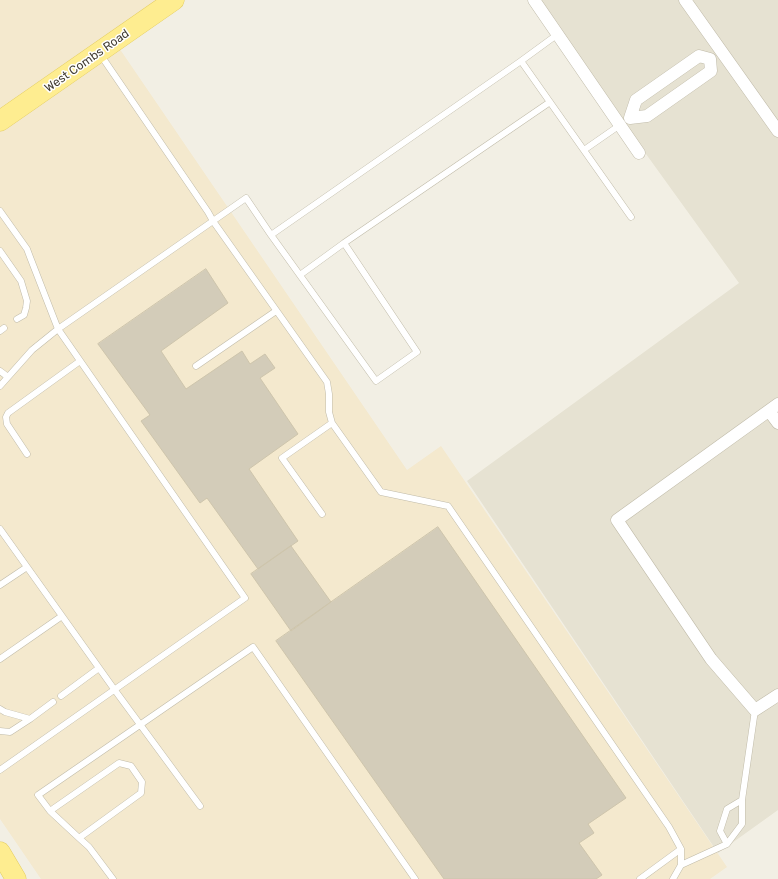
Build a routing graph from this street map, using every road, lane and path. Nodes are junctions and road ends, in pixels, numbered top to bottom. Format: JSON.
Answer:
{"nodes":[{"id":1,"x":174,"y":0,"type":"edge"},
{"id":2,"x":534,"y":0,"type":"edge"},
{"id":3,"x":685,"y":0,"type":"edge"},
{"id":4,"x":558,"y":34,"type":"junction"},
{"id":5,"x":721,"y":51,"type":"junction"},
{"id":6,"x":99,"y":52,"type":"junction"},
{"id":7,"x":710,"y":59,"type":"junction"},
{"id":8,"x":521,"y":61,"type":"junction"},
{"id":9,"x":550,"y":102,"type":"junction"},
{"id":10,"x":0,"y":121,"type":"edge"},
{"id":11,"x":625,"y":121,"type":"junction"},
{"id":12,"x":778,"y":131,"type":"edge"},
{"id":13,"x":584,"y":150,"type":"junction"},
{"id":14,"x":639,"y":153,"type":"dead end"},
{"id":15,"x":0,"y":211,"type":"edge"},
{"id":16,"x":632,"y":218,"type":"dead end"},
{"id":17,"x":213,"y":220,"type":"junction"},
{"id":18,"x":271,"y":235,"type":"junction"},
{"id":19,"x":344,"y":243,"type":"junction"},
{"id":20,"x":0,"y":251,"type":"edge"},
{"id":21,"x":300,"y":275,"type":"junction"},
{"id":22,"x":276,"y":311,"type":"junction"},
{"id":23,"x":17,"y":319,"type":"dead end"},
{"id":24,"x":58,"y":329,"type":"junction"},
{"id":25,"x":80,"y":361,"type":"junction"},
{"id":26,"x":196,"y":366,"type":"dead end"},
{"id":27,"x":0,"y":371,"type":"edge"},
{"id":28,"x":8,"y":377,"type":"junction"},
{"id":29,"x":0,"y":386,"type":"edge"},
{"id":30,"x":773,"y":407,"type":"edge"},
{"id":31,"x":332,"y":423,"type":"junction"},
{"id":32,"x":778,"y":423,"type":"edge"},
{"id":33,"x":27,"y":454,"type":"dead end"},
{"id":34,"x":322,"y":514,"type":"dead end"},
{"id":35,"x":0,"y":530,"type":"edge"},
{"id":36,"x":27,"y":566,"type":"junction"},
{"id":37,"x":0,"y":585,"type":"edge"},
{"id":38,"x":62,"y":616,"type":"junction"},
{"id":39,"x":0,"y":659,"type":"edge"},
{"id":40,"x":99,"y":668,"type":"junction"},
{"id":41,"x":114,"y":689,"type":"junction"},
{"id":42,"x":778,"y":695,"type":"edge"},
{"id":43,"x":61,"y":696,"type":"dead end"},
{"id":44,"x":53,"y":702,"type":"dead end"},
{"id":45,"x":0,"y":710,"type":"edge"},
{"id":46,"x":755,"y":710,"type":"junction"},
{"id":47,"x":30,"y":719,"type":"junction"},
{"id":48,"x":140,"y":724,"type":"junction"},
{"id":49,"x":0,"y":731,"type":"edge"},
{"id":50,"x":0,"y":770,"type":"edge"},
{"id":51,"x":742,"y":800,"type":"junction"},
{"id":52,"x":200,"y":806,"type":"dead end"},
{"id":53,"x":50,"y":811,"type":"junction"},
{"id":54,"x":79,"y":838,"type":"junction"},
{"id":55,"x":727,"y":844,"type":"junction"},
{"id":56,"x":681,"y":849,"type":"junction"},
{"id":57,"x":0,"y":852,"type":"edge"},
{"id":58,"x":681,"y":865,"type":"junction"},
{"id":59,"x":16,"y":879,"type":"edge"},
{"id":60,"x":113,"y":879,"type":"edge"},
{"id":61,"x":415,"y":879,"type":"edge"},
{"id":62,"x":640,"y":879,"type":"edge"},
{"id":63,"x":673,"y":879,"type":"edge"}],
"edges":[{"from":1,"to":6,"type":"main road","name":"West Combs Road"},
{"from":2,"to":4,"type":"street"},
{"from":3,"to":5,"type":"street"},
{"from":4,"to":8,"type":"lane"},
{"from":4,"to":11,"type":"street"},
{"from":5,"to":7,"type":"street"},
{"from":5,"to":12,"type":"street"},
{"from":6,"to":10,"type":"main road","name":"West Combs Road"},
{"from":6,"to":17,"type":"lane"},
{"from":7,"to":11,"type":"street"},
{"from":7,"to":11,"type":"street"},
{"from":8,"to":9,"type":"lane"},
{"from":8,"to":18,"type":"lane"},
{"from":9,"to":13,"type":"lane"},
{"from":9,"to":19,"type":"lane"},
{"from":11,"to":13,"type":"lane"},
{"from":11,"to":14,"type":"street"},
{"from":13,"to":16,"type":"lane"},
{"from":15,"to":24,"type":"lane"},
{"from":17,"to":18,"type":"lane"},
{"from":17,"to":22,"type":"lane"},
{"from":17,"to":24,"type":"lane"},
{"from":18,"to":21,"type":"lane"},
{"from":19,"to":21,"type":"lane"},
{"from":19,"to":21,"type":"lane"},
{"from":20,"to":23,"type":"lane"},
{"from":22,"to":26,"type":"lane"},
{"from":22,"to":31,"type":"lane"},
{"from":24,"to":25,"type":"lane"},
{"from":24,"to":28,"type":"lane"},
{"from":25,"to":33,"type":"lane"},
{"from":25,"to":41,"type":"lane"},
{"from":27,"to":28,"type":"lane"},
{"from":28,"to":29,"type":"lane"},
{"from":30,"to":32,"type":"street"},
{"from":30,"to":46,"type":"street"},
{"from":31,"to":34,"type":"lane"},
{"from":31,"to":56,"type":"lane"},
{"from":35,"to":36,"type":"lane"},
{"from":36,"to":37,"type":"lane"},
{"from":36,"to":38,"type":"lane"},
{"from":38,"to":39,"type":"lane"},
{"from":38,"to":40,"type":"lane"},
{"from":40,"to":41,"type":"lane"},
{"from":40,"to":43,"type":"lane"},
{"from":41,"to":48,"type":"lane"},
{"from":41,"to":50,"type":"lane"},
{"from":42,"to":46,"type":"street"},
{"from":44,"to":47,"type":"lane"},
{"from":45,"to":47,"type":"lane"},
{"from":46,"to":51,"type":"lane"},
{"from":47,"to":49,"type":"lane"},
{"from":48,"to":52,"type":"lane"},
{"from":48,"to":53,"type":"lane"},
{"from":48,"to":61,"type":"lane"},
{"from":51,"to":55,"type":"lane"},
{"from":51,"to":55,"type":"lane"},
{"from":53,"to":54,"type":"lane"},
{"from":53,"to":54,"type":"lane"},
{"from":54,"to":60,"type":"lane"},
{"from":55,"to":58,"type":"lane"},
{"from":56,"to":58,"type":"lane"},
{"from":56,"to":62,"type":"lane"},
{"from":57,"to":59,"type":"main road"},
{"from":58,"to":63,"type":"lane"}]}
